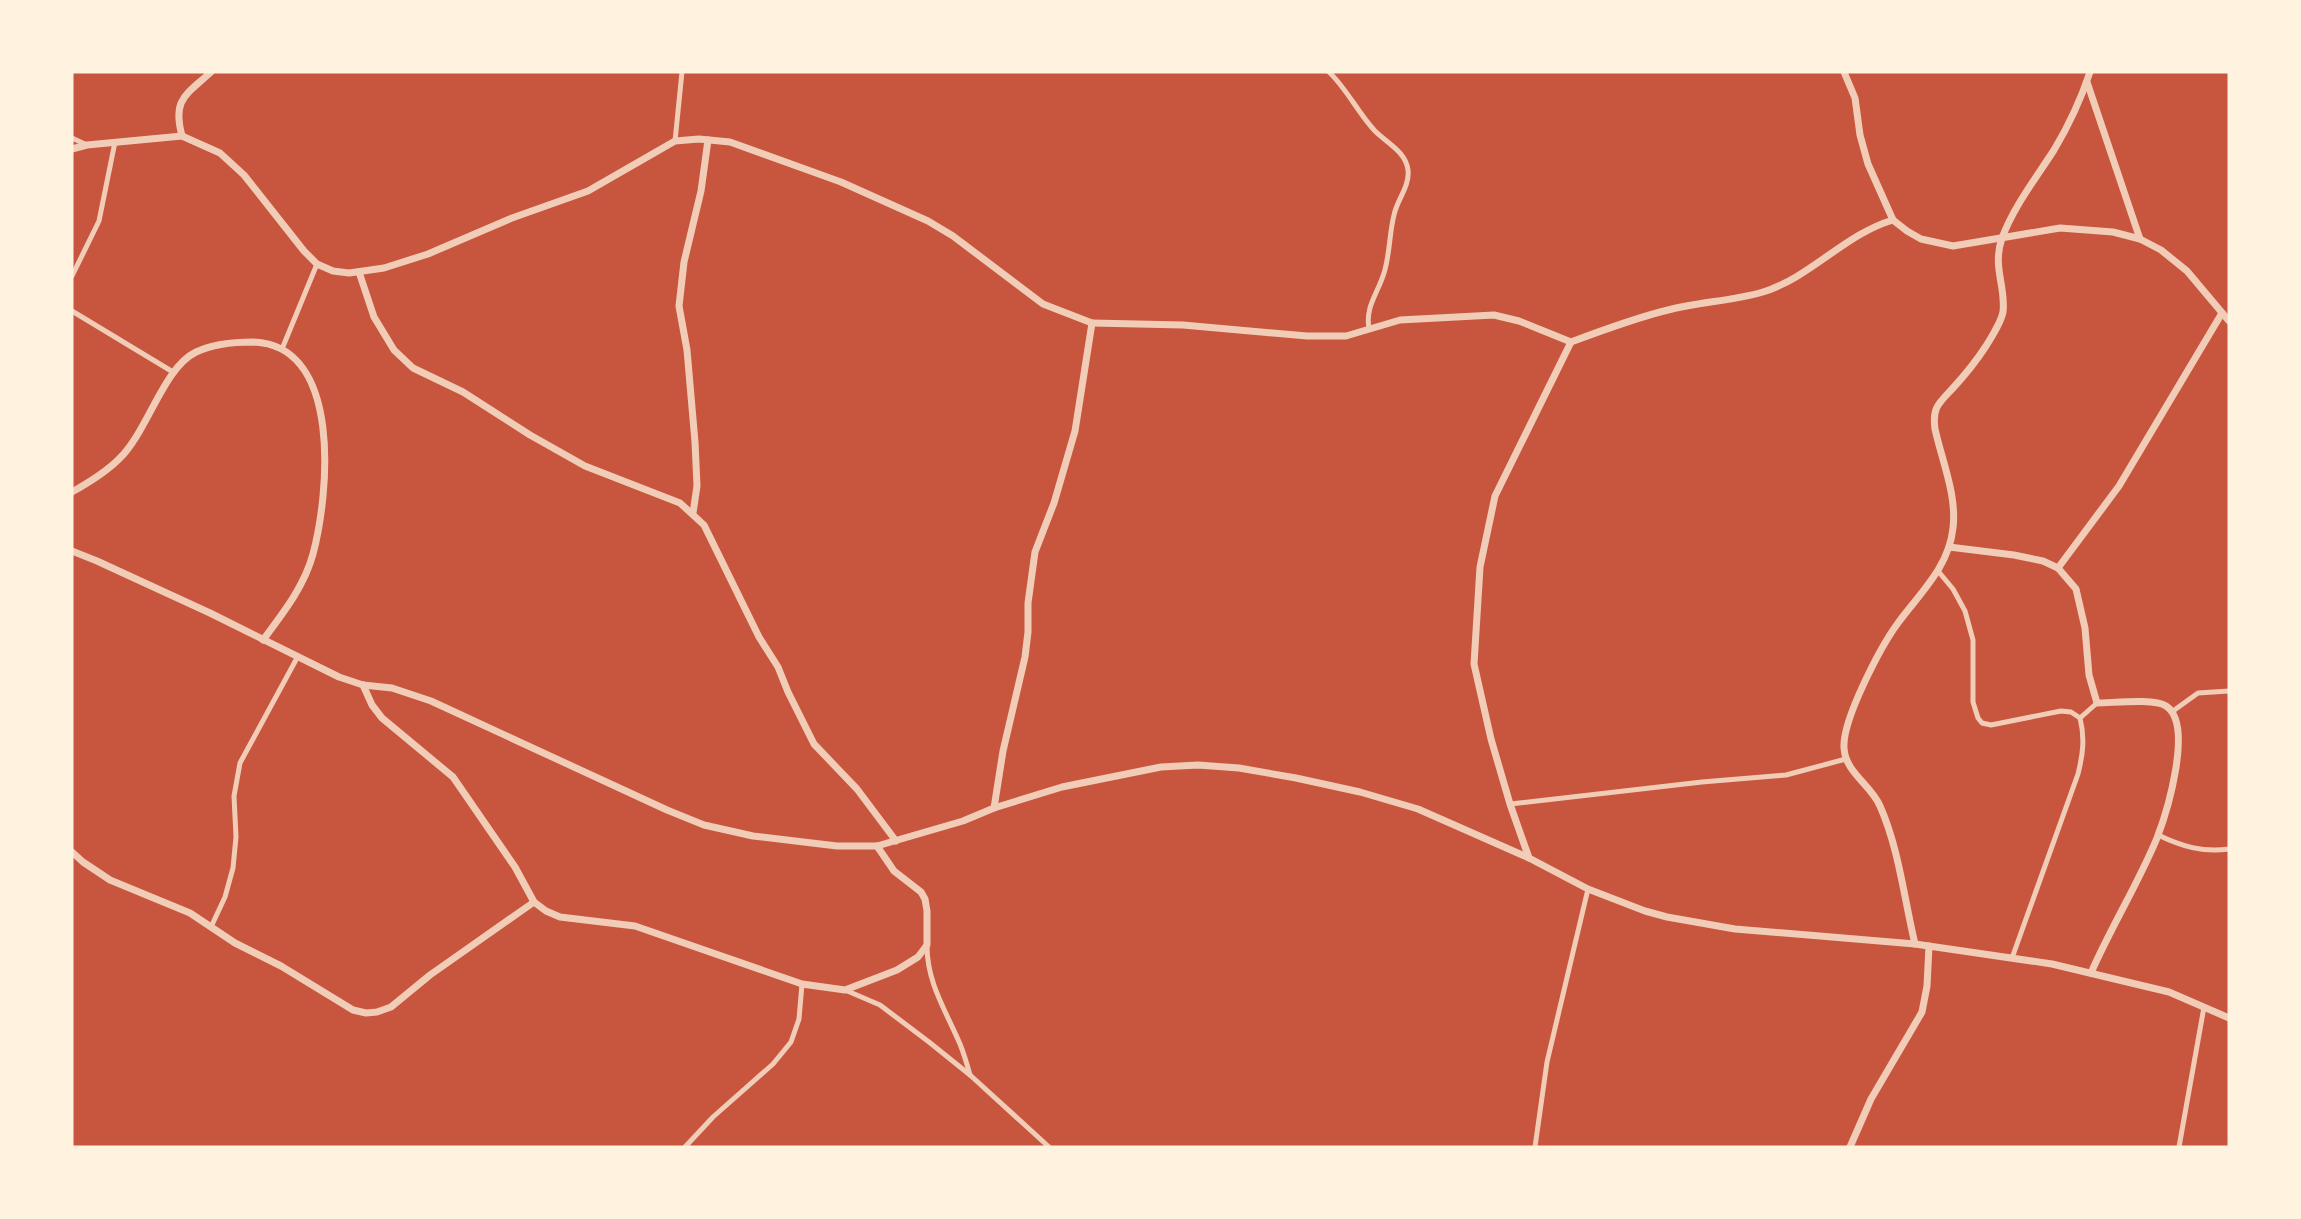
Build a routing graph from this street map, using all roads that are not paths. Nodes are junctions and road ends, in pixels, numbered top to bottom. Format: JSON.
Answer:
{"nodes":[{"id":1,"x":211,"y":72,"type":"edge"},
{"id":2,"x":682,"y":72,"type":"edge"},
{"id":3,"x":1329,"y":72,"type":"edge"},
{"id":4,"x":1844,"y":72,"type":"edge"},
{"id":5,"x":2090,"y":72,"type":"edge"},
{"id":6,"x":2087,"y":81,"type":"junction"},
{"id":7,"x":182,"y":136,"type":"junction"},
{"id":8,"x":72,"y":138,"type":"edge"},
{"id":9,"x":708,"y":140,"type":"junction"},
{"id":10,"x":675,"y":141,"type":"junction"},
{"id":11,"x":115,"y":142,"type":"junction"},
{"id":12,"x":87,"y":145,"type":"junction"},
{"id":13,"x":72,"y":149,"type":"edge"},
{"id":14,"x":1893,"y":220,"type":"junction"},
{"id":15,"x":2002,"y":238,"type":"junction"},
{"id":16,"x":2140,"y":239,"type":"junction"},
{"id":17,"x":317,"y":264,"type":"junction"},
{"id":18,"x":359,"y":272,"type":"junction"},
{"id":19,"x":72,"y":276,"type":"edge"},
{"id":20,"x":72,"y":311,"type":"edge"},
{"id":21,"x":2221,"y":313,"type":"junction"},
{"id":22,"x":2229,"y":321,"type":"edge"},
{"id":23,"x":1092,"y":323,"type":"junction"},
{"id":24,"x":1369,"y":328,"type":"junction"},
{"id":25,"x":1572,"y":342,"type":"junction"},
{"id":26,"x":282,"y":349,"type":"junction"},
{"id":27,"x":173,"y":372,"type":"junction"},
{"id":28,"x":72,"y":492,"type":"edge"},
{"id":29,"x":693,"y":513,"type":"junction"},
{"id":30,"x":1948,"y":547,"type":"junction"},
{"id":31,"x":72,"y":551,"type":"edge"},
{"id":32,"x":2058,"y":568,"type":"junction"},
{"id":33,"x":1938,"y":571,"type":"junction"},
{"id":34,"x":263,"y":640,"type":"junction"},
{"id":35,"x":297,"y":658,"type":"junction"},
{"id":36,"x":363,"y":685,"type":"junction"},
{"id":37,"x":2229,"y":691,"type":"edge"},
{"id":38,"x":2097,"y":703,"type":"junction"},
{"id":39,"x":2173,"y":711,"type":"junction"},
{"id":40,"x":2080,"y":718,"type":"junction"},
{"id":41,"x":1846,"y":759,"type":"junction"},
{"id":42,"x":1510,"y":804,"type":"junction"},
{"id":43,"x":994,"y":808,"type":"junction"},
{"id":44,"x":2158,"y":835,"type":"junction"},
{"id":45,"x":896,"y":841,"type":"junction"},
{"id":46,"x":877,"y":846,"type":"junction"},
{"id":47,"x":2229,"y":849,"type":"edge"},
{"id":48,"x":72,"y":852,"type":"edge"},
{"id":49,"x":1529,"y":858,"type":"junction"},
{"id":50,"x":1588,"y":889,"type":"junction"},
{"id":51,"x":534,"y":902,"type":"junction"},
{"id":52,"x":211,"y":927,"type":"junction"},
{"id":53,"x":1915,"y":944,"type":"junction"},
{"id":54,"x":927,"y":946,"type":"junction"},
{"id":55,"x":1929,"y":946,"type":"junction"},
{"id":56,"x":2012,"y":958,"type":"junction"},
{"id":57,"x":2091,"y":972,"type":"junction"},
{"id":58,"x":802,"y":984,"type":"junction"},
{"id":59,"x":845,"y":990,"type":"junction"},
{"id":60,"x":2204,"y":1007,"type":"junction"},
{"id":61,"x":2229,"y":1018,"type":"edge"},
{"id":62,"x":970,"y":1075,"type":"junction"},
{"id":63,"x":685,"y":1147,"type":"edge"},
{"id":64,"x":1049,"y":1147,"type":"edge"},
{"id":65,"x":1535,"y":1147,"type":"edge"},
{"id":66,"x":1850,"y":1147,"type":"edge"},
{"id":67,"x":2179,"y":1147,"type":"edge"}],
"edges":[{"from":1,"to":7,"type":"street"},
{"from":2,"to":10,"type":"lane"},
{"from":3,"to":24,"type":"lane"},
{"from":4,"to":14,"type":"street"},
{"from":5,"to":6,"type":"street"},
{"from":6,"to":15,"type":"street"},
{"from":6,"to":16,"type":"street"},
{"from":7,"to":11,"type":"street"},
{"from":7,"to":17,"type":"street"},
{"from":8,"to":12,"type":"lane"},
{"from":9,"to":10,"type":"street"},
{"from":9,"to":23,"type":"street"},
{"from":9,"to":29,"type":"street"},
{"from":10,"to":18,"type":"street"},
{"from":11,"to":12,"type":"street"},
{"from":11,"to":19,"type":"lane"},
{"from":12,"to":13,"type":"street"},
{"from":14,"to":15,"type":"street"},
{"from":14,"to":25,"type":"street"},
{"from":15,"to":16,"type":"street"},
{"from":15,"to":30,"type":"street"},
{"from":16,"to":21,"type":"street"},
{"from":17,"to":18,"type":"street"},
{"from":17,"to":26,"type":"lane"},
{"from":18,"to":29,"type":"street"},
{"from":20,"to":27,"type":"lane"},
{"from":21,"to":22,"type":"street"},
{"from":21,"to":32,"type":"street"},
{"from":23,"to":24,"type":"street"},
{"from":23,"to":43,"type":"street"},
{"from":24,"to":25,"type":"street"},
{"from":25,"to":42,"type":"street"},
{"from":26,"to":27,"type":"street"},
{"from":26,"to":34,"type":"street"},
{"from":27,"to":28,"type":"street"},
{"from":29,"to":45,"type":"street"},
{"from":30,"to":32,"type":"street"},
{"from":30,"to":33,"type":"street"},
{"from":31,"to":34,"type":"street"},
{"from":32,"to":38,"type":"street"},
{"from":33,"to":40,"type":"lane"},
{"from":33,"to":41,"type":"street"},
{"from":34,"to":35,"type":"street"},
{"from":35,"to":36,"type":"street"},
{"from":35,"to":52,"type":"lane"},
{"from":36,"to":46,"type":"street"},
{"from":36,"to":51,"type":"street"},
{"from":37,"to":39,"type":"lane"},
{"from":38,"to":39,"type":"street"},
{"from":38,"to":40,"type":"lane"},
{"from":39,"to":44,"type":"street"},
{"from":40,"to":56,"type":"lane"},
{"from":41,"to":42,"type":"lane"},
{"from":41,"to":53,"type":"street"},
{"from":42,"to":49,"type":"street"},
{"from":43,"to":45,"type":"street"},
{"from":43,"to":49,"type":"street"},
{"from":44,"to":47,"type":"lane"},
{"from":44,"to":57,"type":"street"},
{"from":45,"to":46,"type":"street"},
{"from":46,"to":54,"type":"street"},
{"from":48,"to":52,"type":"street"},
{"from":49,"to":50,"type":"street"},
{"from":50,"to":53,"type":"street"},
{"from":50,"to":65,"type":"lane"},
{"from":51,"to":52,"type":"street"},
{"from":51,"to":58,"type":"street"},
{"from":53,"to":55,"type":"street"},
{"from":54,"to":59,"type":"street"},
{"from":54,"to":62,"type":"lane"},
{"from":55,"to":56,"type":"street"},
{"from":55,"to":66,"type":"street"},
{"from":56,"to":57,"type":"street"},
{"from":57,"to":60,"type":"street"},
{"from":58,"to":59,"type":"street"},
{"from":58,"to":63,"type":"lane"},
{"from":59,"to":62,"type":"lane"},
{"from":60,"to":61,"type":"street"},
{"from":60,"to":67,"type":"lane"},
{"from":62,"to":64,"type":"lane"}]}
